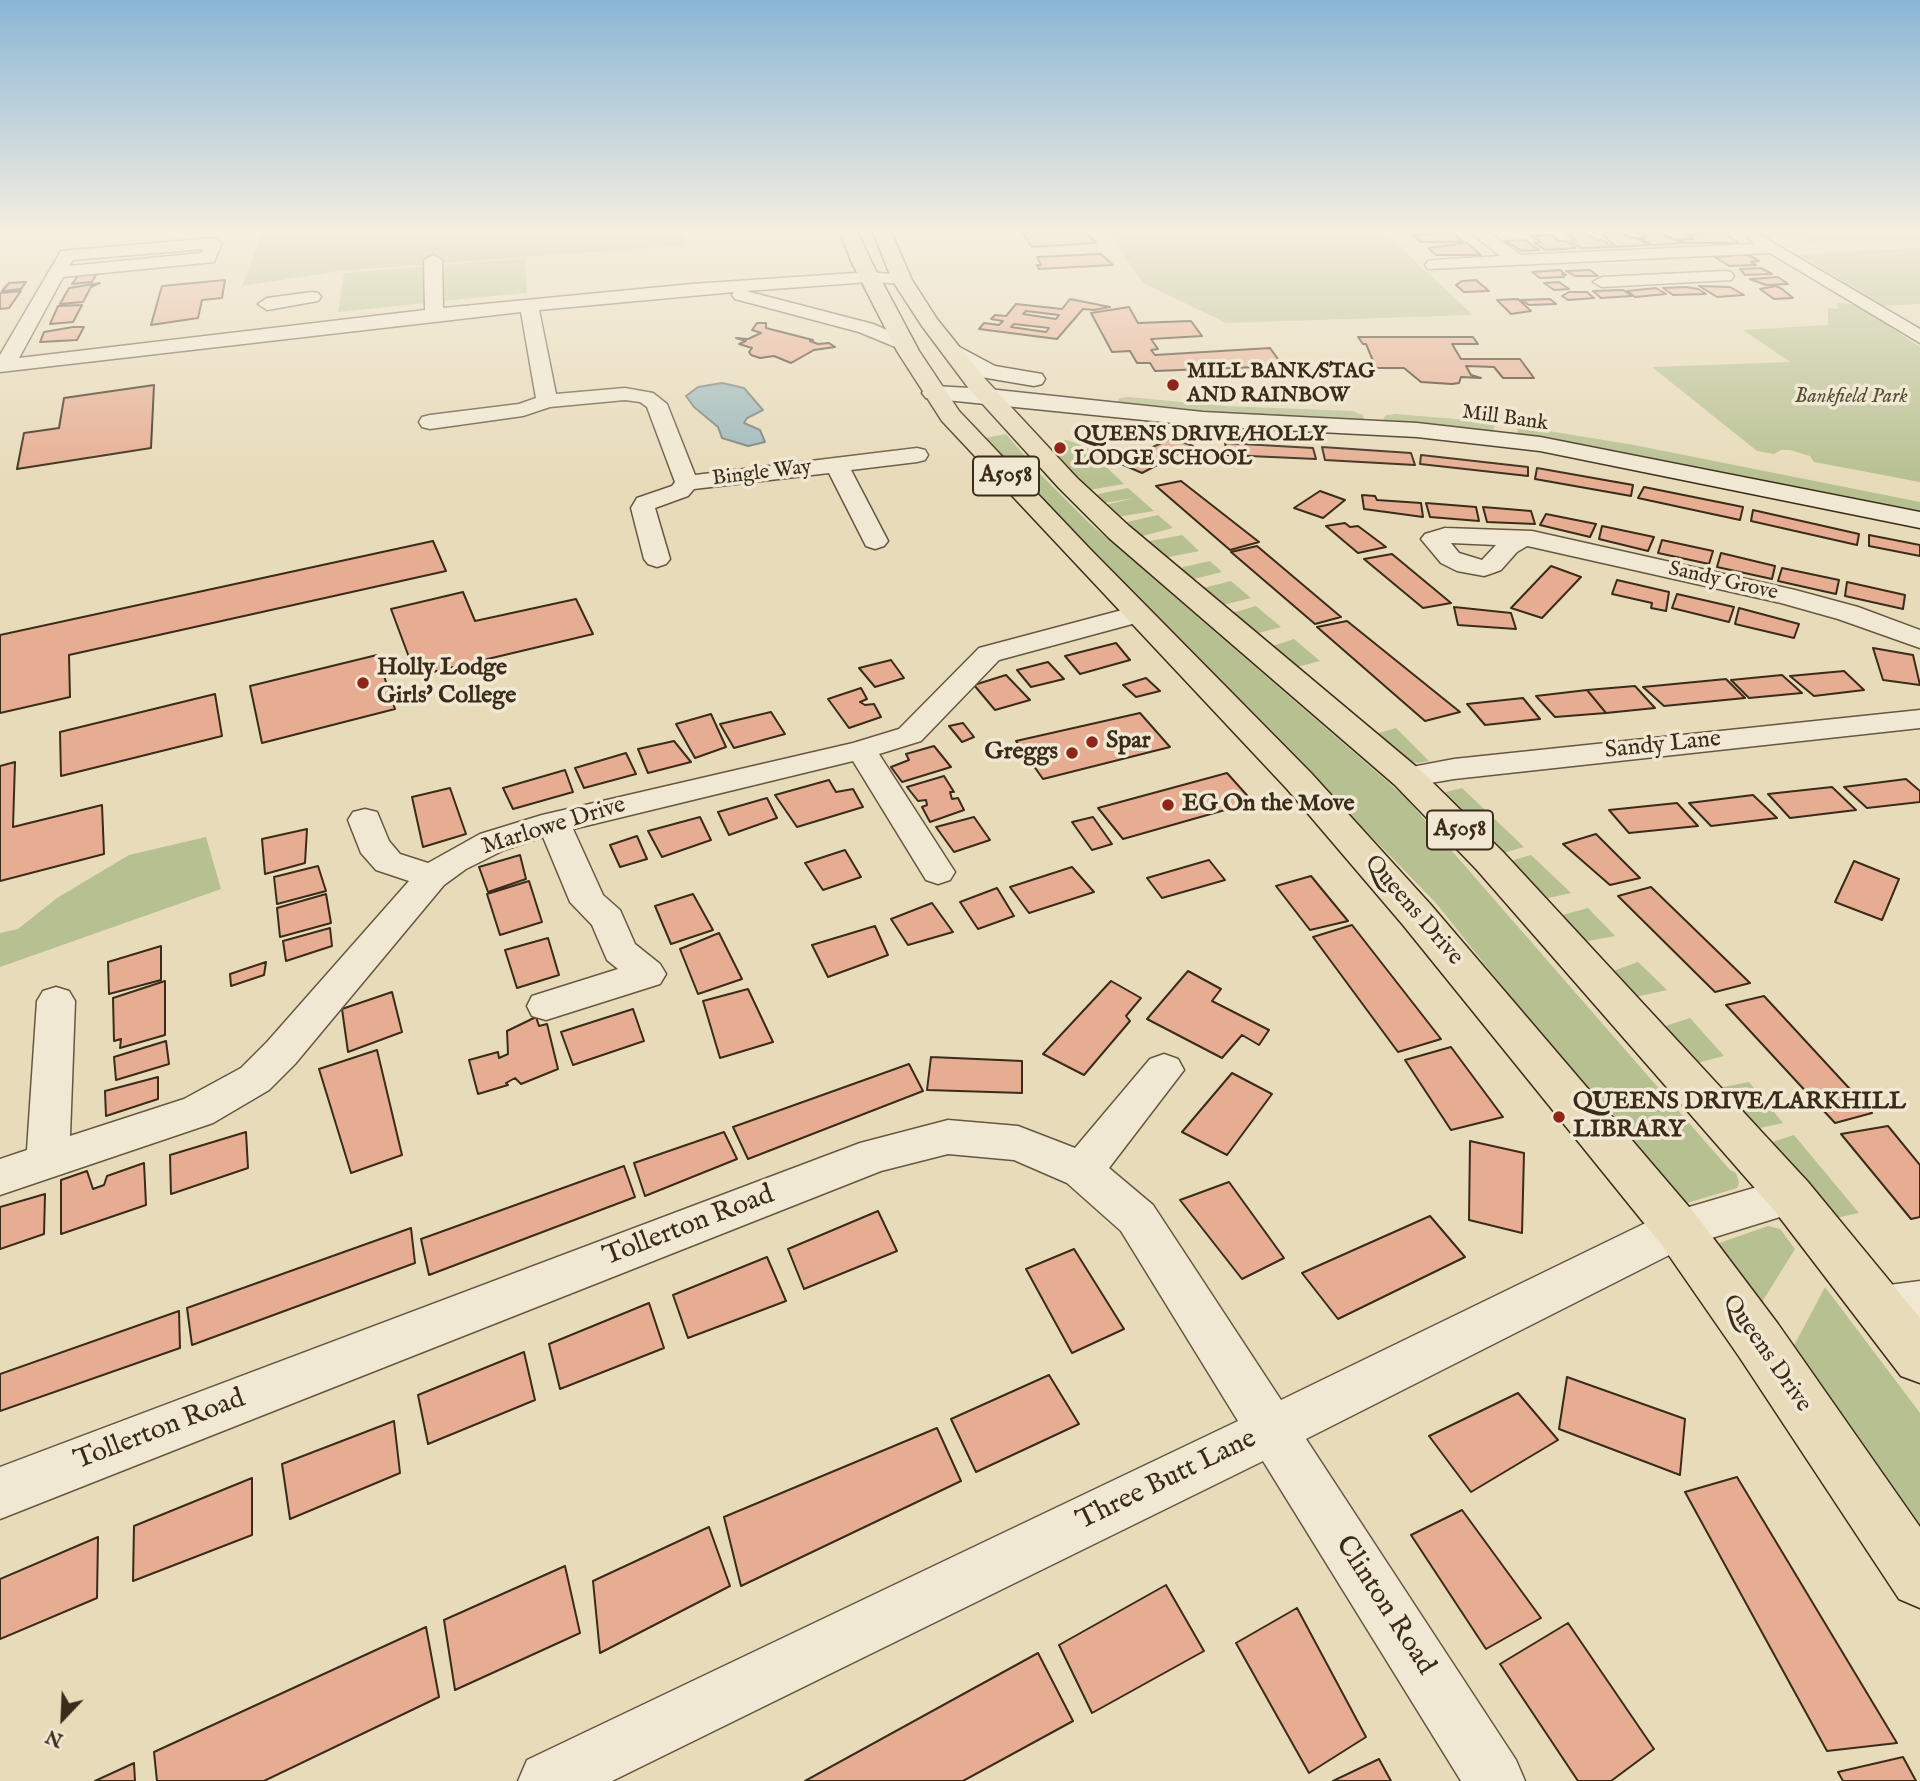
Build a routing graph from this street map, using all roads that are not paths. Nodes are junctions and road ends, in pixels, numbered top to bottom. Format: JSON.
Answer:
{"nodes":[{"id":1,"x":31,"y":315,"type":"edge"},
{"id":2,"x":288,"y":315,"type":"edge"},
{"id":3,"x":433,"y":315,"type":"edge"},
{"id":4,"x":531,"y":315,"type":"edge"},
{"id":5,"x":819,"y":315,"type":"edge"},
{"id":6,"x":889,"y":315,"type":"edge"},
{"id":7,"x":925,"y":315,"type":"edge"},
{"id":8,"x":1884,"y":315,"type":"edge"},
{"id":9,"x":285,"y":331,"type":"junction"},
{"id":10,"x":1920,"y":337,"type":"edge"},
{"id":11,"x":905,"y":345,"type":"junction"},
{"id":12,"x":952,"y":350,"type":"junction"},
{"id":13,"x":3,"y":365,"type":"edge"},
{"id":14,"x":1084,"y":386,"type":"junction"},
{"id":15,"x":983,"y":391,"type":"junction"},
{"id":16,"x":934,"y":393,"type":"junction"},
{"id":17,"x":547,"y":401,"type":"junction"},
{"id":18,"x":1111,"y":409,"type":"junction"},
{"id":19,"x":1373,"y":417,"type":"junction"},
{"id":20,"x":430,"y":422,"type":"dead end"},
{"id":21,"x":1602,"y":433,"type":"dead end"},
{"id":22,"x":1025,"y":436,"type":"junction"},
{"id":23,"x":917,"y":455,"type":"dead end"},
{"id":24,"x":837,"y":466,"type":"junction"},
{"id":25,"x":687,"y":483,"type":"junction"},
{"id":26,"x":1920,"y":520,"type":"edge"},
{"id":27,"x":1522,"y":538,"type":"dead end"},
{"id":28,"x":875,"y":541,"type":"dead end"},
{"id":29,"x":657,"y":559,"type":"dead end"},
{"id":30,"x":1137,"y":614,"type":"junction"},
{"id":31,"x":1920,"y":640,"type":"edge"},
{"id":32,"x":1920,"y":719,"type":"edge"},
{"id":33,"x":861,"y":750,"type":"junction"},
{"id":34,"x":1408,"y":777,"type":"junction"},
{"id":35,"x":365,"y":820,"type":"dead end"},
{"id":36,"x":554,"y":823,"type":"junction"},
{"id":37,"x":938,"y":872,"type":"dead end"},
{"id":38,"x":432,"y":877,"type":"junction"},
{"id":39,"x":56,"y":1001,"type":"dead end"},
{"id":40,"x":546,"y":1006,"type":"dead end"},
{"id":41,"x":1164,"y":1070,"type":"dead end"},
{"id":42,"x":48,"y":1161,"type":"junction"},
{"id":43,"x":1082,"y":1170,"type":"junction"},
{"id":44,"x":0,"y":1177,"type":"edge"},
{"id":45,"x":1791,"y":1196,"type":"junction"},
{"id":46,"x":1678,"y":1229,"type":"junction"},
{"id":47,"x":1900,"y":1304,"type":"edge"},
{"id":48,"x":1920,"y":1358,"type":"edge"},
{"id":49,"x":1271,"y":1431,"type":"junction"},
{"id":50,"x":0,"y":1493,"type":"edge"},
{"id":51,"x":1920,"y":1578,"type":"edge"},
{"id":52,"x":548,"y":1781,"type":"edge"},
{"id":53,"x":1495,"y":1781,"type":"edge"}],
"edges":[{"from":1,"to":13,"type":"street"},
{"from":2,"to":9,"type":"street"},
{"from":3,"to":9,"type":"street"},
{"from":4,"to":17,"type":"street"},
{"from":5,"to":11,"type":"street"},
{"from":6,"to":11,"type":"highway","name":"Queens Drive","number":"A5058"},
{"from":7,"to":12,"type":"highway","number":"A5058"},
{"from":8,"to":10,"type":"street"},
{"from":9,"to":13,"type":"street"},
{"from":11,"to":16,"type":"highway","name":"Queens Drive","number":"A5058"},
{"from":12,"to":14,"type":"street","name":"Mill Bank"},
{"from":12,"to":15,"type":"highway","number":"A5058"},
{"from":14,"to":15,"type":"street","name":"Mill Bank"},
{"from":14,"to":19,"type":"street","name":"Mill Bank"},
{"from":15,"to":16,"type":"street","name":"Mill Bank"},
{"from":15,"to":18,"type":"street","name":"Mill Bank"},
{"from":15,"to":22,"type":"highway","number":"A5058"},
{"from":16,"to":30,"type":"highway","name":"Queens Drive","number":"A5058"},
{"from":17,"to":20,"type":"street","name":"Bingle Way"},
{"from":17,"to":25,"type":"street","name":"Bingle Way"},
{"from":18,"to":19,"type":"street","name":"Mill Bank"},
{"from":18,"to":22,"type":"street","name":"Mill Bank"},
{"from":19,"to":21,"type":"street","name":"Mill Bank"},
{"from":19,"to":26,"type":"street","name":"Mill Bank"},
{"from":22,"to":34,"type":"highway","number":"A5058"},
{"from":23,"to":24,"type":"street","name":"Bingle Way"},
{"from":24,"to":25,"type":"street","name":"Bingle Way"},
{"from":24,"to":28,"type":"street","name":"Bingle Way"},
{"from":25,"to":29,"type":"street","name":"Bingle Way"},
{"from":27,"to":31,"type":"street","name":"Sandy Grove"},
{"from":30,"to":33,"type":"street","name":"Marlowe Drive"},
{"from":30,"to":46,"type":"highway","name":"Queens Drive","number":"A5058"},
{"from":32,"to":34,"type":"street","name":"Sandy Lane"},
{"from":33,"to":36,"type":"street","name":"Marlowe Drive"},
{"from":33,"to":37,"type":"street"},
{"from":34,"to":45,"type":"highway","number":"A5058"},
{"from":35,"to":38,"type":"street"},
{"from":36,"to":38,"type":"street","name":"Marlowe Drive"},
{"from":36,"to":40,"type":"street"},
{"from":38,"to":42,"type":"street","name":"Marlowe Drive"},
{"from":39,"to":42,"type":"street"},
{"from":41,"to":43,"type":"street"},
{"from":42,"to":44,"type":"street","name":"Marlowe Drive"},
{"from":43,"to":49,"type":"street","name":"Tollerton Road"},
{"from":43,"to":50,"type":"street","name":"Tollerton Road"},
{"from":45,"to":46,"type":"street","name":"Three Butt Lane"},
{"from":45,"to":47,"type":"highway","number":"A5058"},
{"from":46,"to":49,"type":"street","name":"Three Butt Lane"},
{"from":46,"to":51,"type":"highway","name":"Queens Drive","number":"A5058"},
{"from":47,"to":48,"type":"highway","number":"A5058"},
{"from":49,"to":52,"type":"street","name":"Three Butt Lane"},
{"from":49,"to":53,"type":"street","name":"Clinton Road"}]}
